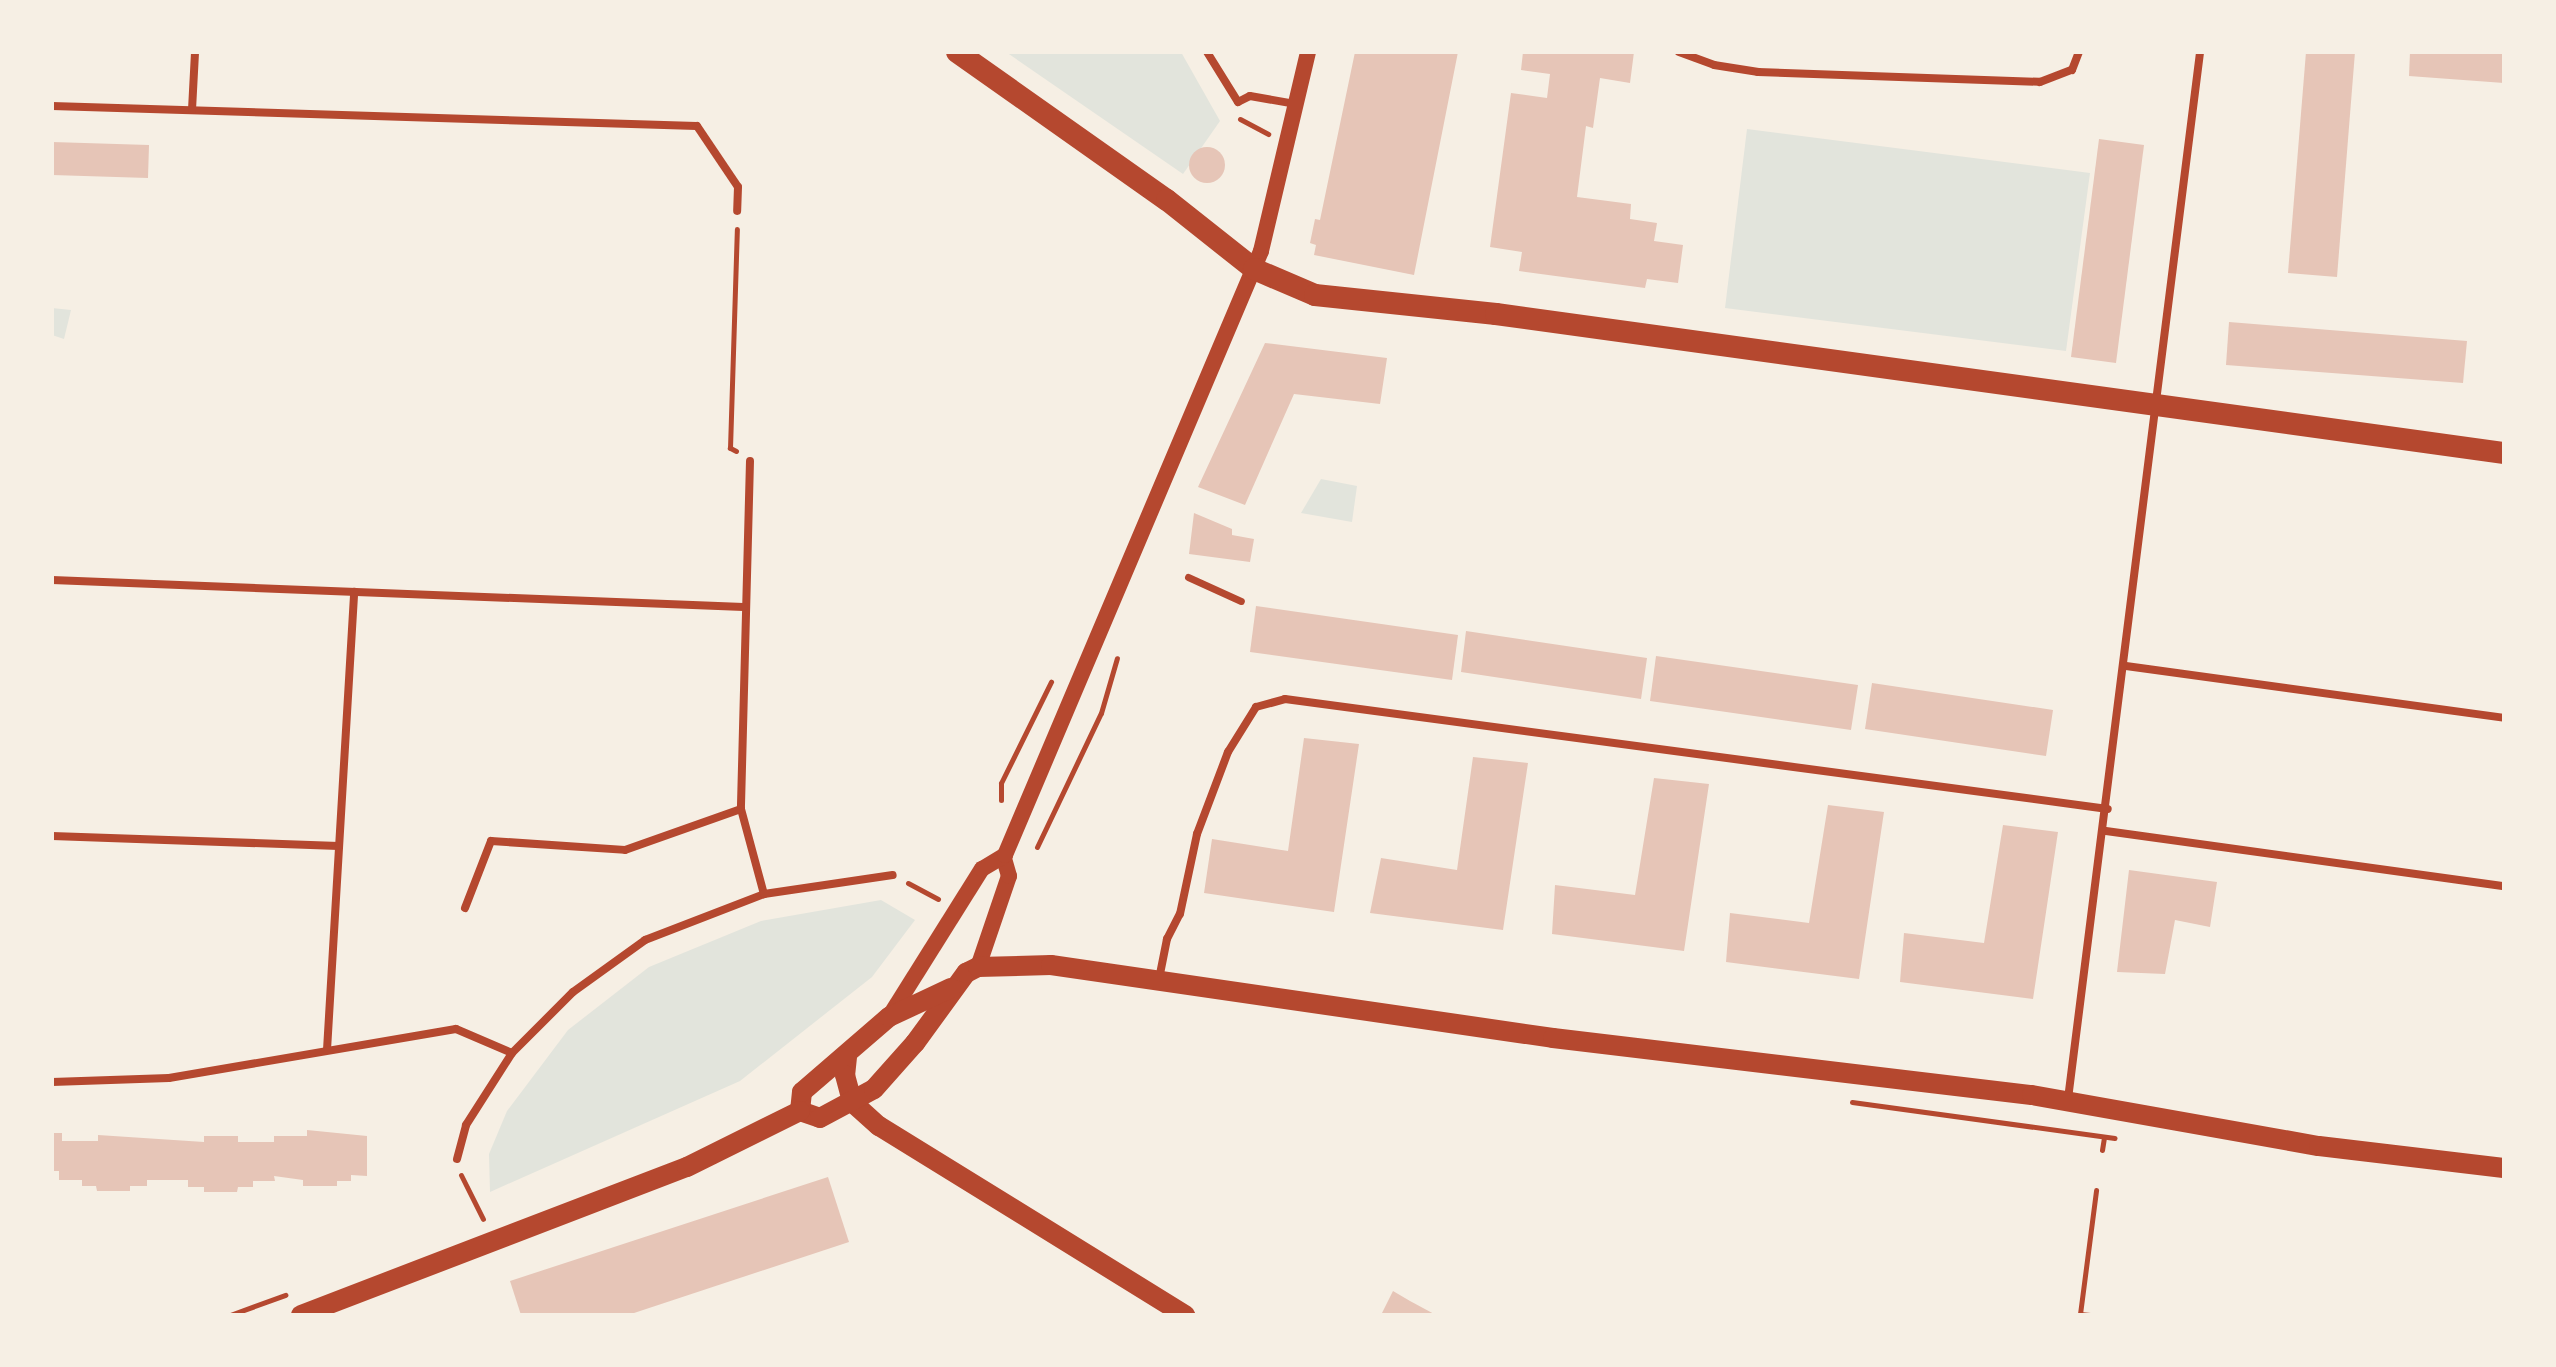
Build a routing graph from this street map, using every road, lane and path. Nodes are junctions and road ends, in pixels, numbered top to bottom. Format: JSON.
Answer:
{"nodes":[{"id":1,"x":195,"y":52,"type":"edge"},
{"id":2,"x":957,"y":52,"type":"edge"},
{"id":3,"x":1207,"y":52,"type":"edge"},
{"id":4,"x":1308,"y":52,"type":"edge"},
{"id":5,"x":1679,"y":52,"type":"edge"},
{"id":6,"x":2079,"y":52,"type":"edge"},
{"id":7,"x":2200,"y":52,"type":"edge"},
{"id":8,"x":1238,"y":102,"type":"junction"},
{"id":9,"x":1297,"y":104,"type":"junction"},
{"id":10,"x":52,"y":106,"type":"edge"},
{"id":11,"x":192,"y":110,"type":"junction"},
{"id":12,"x":1289,"y":141,"type":"junction"},
{"id":13,"x":737,"y":211,"type":"joint"},
{"id":14,"x":1254,"y":269,"type":"junction"},
{"id":15,"x":2153,"y":403,"type":"junction"},
{"id":16,"x":2504,"y":453,"type":"edge"},
{"id":17,"x":750,"y":461,"type":"joint"},
{"id":18,"x":1188,"y":577,"type":"dead end"},
{"id":19,"x":52,"y":580,"type":"edge"},
{"id":20,"x":354,"y":592,"type":"junction"},
{"id":21,"x":1241,"y":601,"type":"dead end"},
{"id":22,"x":743,"y":607,"type":"junction"},
{"id":23,"x":2126,"y":666,"type":"junction"},
{"id":24,"x":2504,"y":718,"type":"edge"},
{"id":25,"x":741,"y":809,"type":"junction"},
{"id":26,"x":2108,"y":809,"type":"junction"},
{"id":27,"x":2106,"y":831,"type":"junction"},
{"id":28,"x":52,"y":836,"type":"edge"},
{"id":29,"x":339,"y":846,"type":"junction"},
{"id":30,"x":1004,"y":858,"type":"junction"},
{"id":31,"x":893,"y":875,"type":"joint"},
{"id":32,"x":2504,"y":886,"type":"edge"},
{"id":33,"x":764,"y":894,"type":"junction"},
{"id":34,"x":936,"y":898,"type":"dead end"},
{"id":35,"x":465,"y":908,"type":"dead end"},
{"id":36,"x":978,"y":967,"type":"junction"},
{"id":37,"x":1159,"y":979,"type":"junction"},
{"id":38,"x":951,"y":988,"type":"junction"},
{"id":39,"x":889,"y":1017,"type":"junction"},
{"id":40,"x":327,"y":1050,"type":"junction"},
{"id":41,"x":512,"y":1053,"type":"junction"},
{"id":42,"x":847,"y":1057,"type":"junction"},
{"id":43,"x":52,"y":1082,"type":"edge"},
{"id":44,"x":2068,"y":1101,"type":"junction"},
{"id":45,"x":852,"y":1102,"type":"junction"},
{"id":46,"x":800,"y":1111,"type":"junction"},
{"id":47,"x":1991,"y":1121,"type":"dead end"},
{"id":48,"x":2102,"y":1150,"type":"dead end"},
{"id":49,"x":457,"y":1159,"type":"joint"},
{"id":50,"x":2504,"y":1168,"type":"edge"},
{"id":51,"x":2096,"y":1190,"type":"dead end"},
{"id":52,"x":493,"y":1242,"type":"junction"},
{"id":53,"x":301,"y":1315,"type":"edge"},
{"id":54,"x":1185,"y":1315,"type":"edge"},
{"id":55,"x":2090,"y":1315,"type":"edge"}],
"edges":[{"from":1,"to":11,"type":"street"},
{"from":2,"to":14,"type":"highway"},
{"from":3,"to":8,"type":"street"},
{"from":4,"to":9,"type":"main road"},
{"from":5,"to":6,"type":"street"},
{"from":7,"to":15,"type":"street"},
{"from":8,"to":9,"type":"street"},
{"from":8,"to":12,"type":"path"},
{"from":9,"to":12,"type":"main road"},
{"from":10,"to":11,"type":"street"},
{"from":11,"to":13,"type":"street"},
{"from":12,"to":14,"type":"main road"},
{"from":13,"to":17,"type":"path"},
{"from":14,"to":15,"type":"highway"},
{"from":14,"to":30,"type":"main road"},
{"from":15,"to":16,"type":"highway"},
{"from":15,"to":23,"type":"street"},
{"from":17,"to":22,"type":"street"},
{"from":18,"to":21,"type":"street"},
{"from":19,"to":20,"type":"street"},
{"from":20,"to":22,"type":"street"},
{"from":20,"to":29,"type":"street"},
{"from":22,"to":25,"type":"street"},
{"from":23,"to":24,"type":"street"},
{"from":23,"to":26,"type":"street"},
{"from":25,"to":33,"type":"street"},
{"from":25,"to":35,"type":"street"},
{"from":26,"to":27,"type":"street"},
{"from":26,"to":37,"type":"street"},
{"from":27,"to":32,"type":"street"},
{"from":27,"to":44,"type":"street"},
{"from":28,"to":29,"type":"street"},
{"from":29,"to":40,"type":"street"},
{"from":30,"to":36,"type":"main road"},
{"from":30,"to":39,"type":"main road"},
{"from":31,"to":33,"type":"street"},
{"from":31,"to":34,"type":"path"},
{"from":33,"to":41,"type":"street"},
{"from":36,"to":37,"type":"main road"},
{"from":36,"to":38,"type":"main road"},
{"from":37,"to":44,"type":"main road"},
{"from":38,"to":39,"type":"main road"},
{"from":38,"to":45,"type":"main road"},
{"from":39,"to":42,"type":"main road"},
{"from":40,"to":41,"type":"street"},
{"from":40,"to":43,"type":"street"},
{"from":41,"to":49,"type":"street"},
{"from":42,"to":45,"type":"main road"},
{"from":42,"to":46,"type":"main road"},
{"from":44,"to":50,"type":"main road"},
{"from":45,"to":46,"type":"main road"},
{"from":45,"to":54,"type":"main road"},
{"from":46,"to":52,"type":"main road"},
{"from":47,"to":48,"type":"path"},
{"from":49,"to":52,"type":"path"},
{"from":51,"to":55,"type":"path"},
{"from":52,"to":53,"type":"main road"}]}
